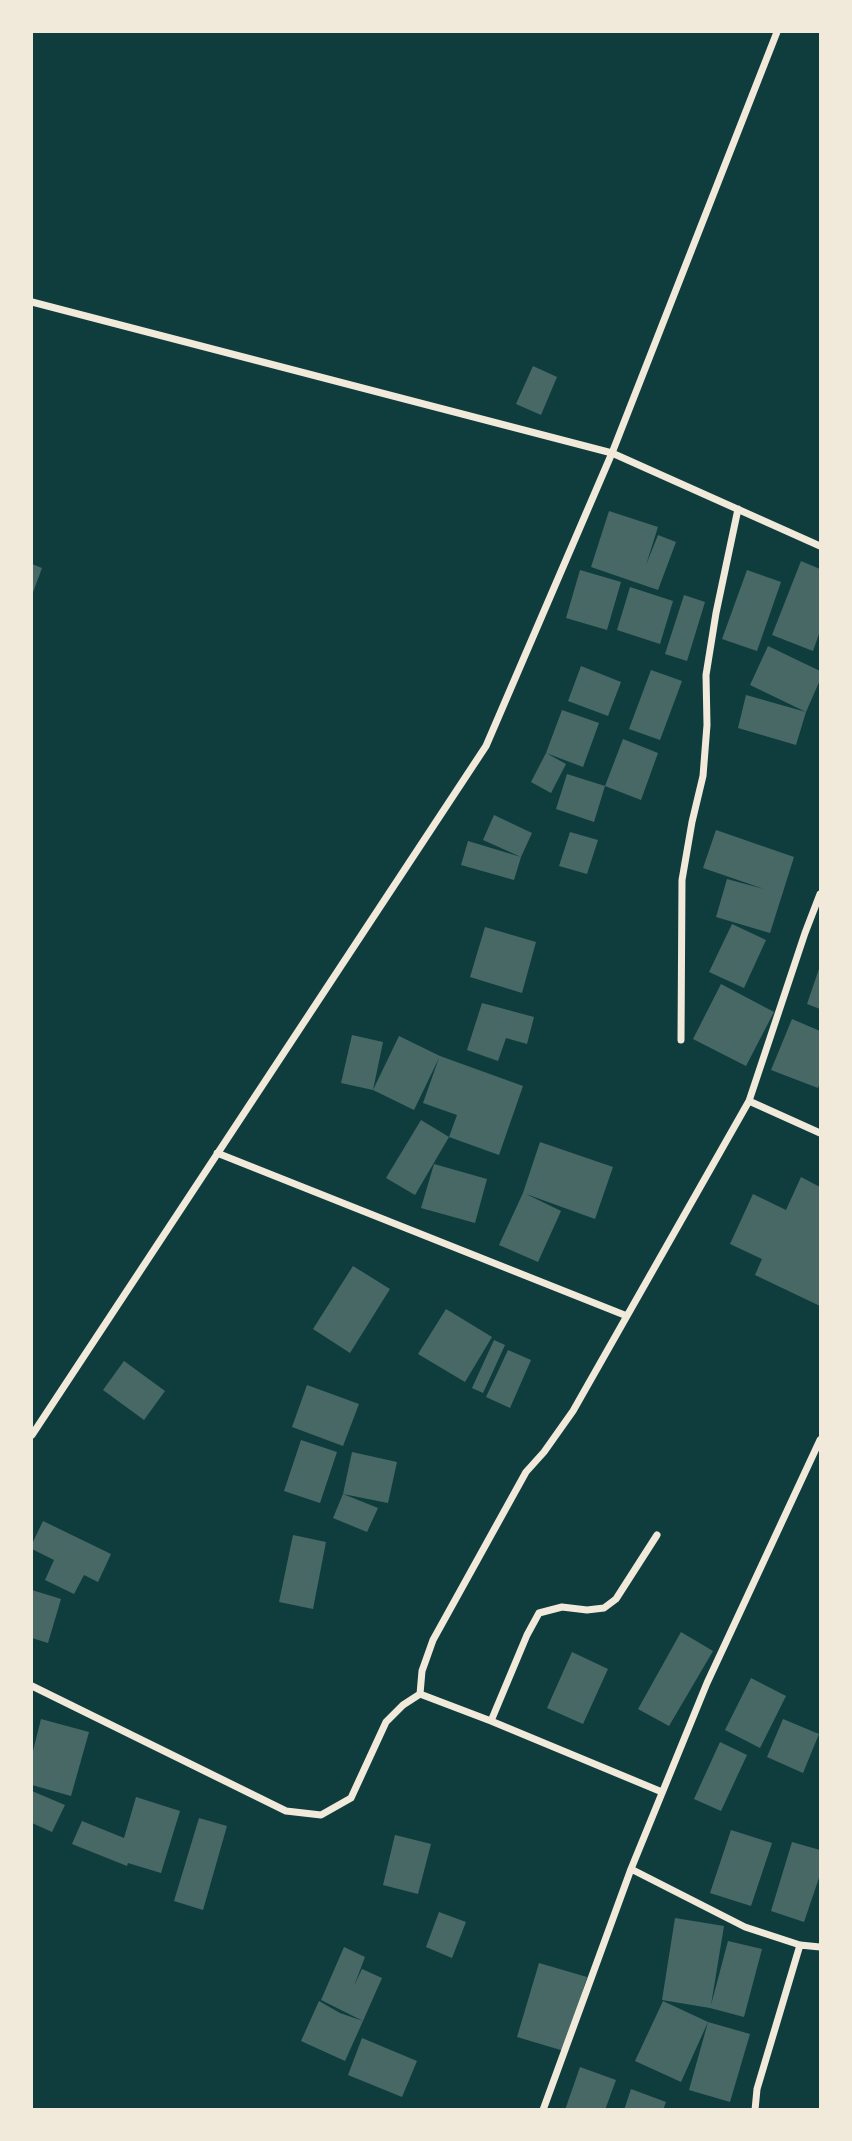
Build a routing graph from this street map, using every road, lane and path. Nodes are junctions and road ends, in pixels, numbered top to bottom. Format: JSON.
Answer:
{"nodes":[{"id":1,"x":778,"y":32,"type":"edge"},
{"id":2,"x":32,"y":302,"type":"edge"},
{"id":3,"x":611,"y":453,"type":"junction"},
{"id":4,"x":738,"y":509,"type":"junction"},
{"id":5,"x":821,"y":546,"type":"edge"},
{"id":6,"x":821,"y":894,"type":"edge"},
{"id":7,"x":681,"y":1040,"type":"dead end"},
{"id":8,"x":749,"y":1101,"type":"junction"},
{"id":9,"x":821,"y":1133,"type":"edge"},
{"id":10,"x":217,"y":1153,"type":"junction"},
{"id":11,"x":627,"y":1316,"type":"junction"},
{"id":12,"x":32,"y":1435,"type":"edge"},
{"id":13,"x":821,"y":1440,"type":"edge"},
{"id":14,"x":657,"y":1535,"type":"dead end"},
{"id":15,"x":32,"y":1686,"type":"edge"},
{"id":16,"x":420,"y":1695,"type":"junction"},
{"id":17,"x":491,"y":1721,"type":"junction"},
{"id":18,"x":662,"y":1792,"type":"junction"},
{"id":19,"x":631,"y":1869,"type":"junction"},
{"id":20,"x":800,"y":1945,"type":"junction"},
{"id":21,"x":821,"y":1947,"type":"edge"},
{"id":22,"x":543,"y":2109,"type":"edge"},
{"id":23,"x":755,"y":2109,"type":"edge"}],
"edges":[{"from":1,"to":3,"type":"street"},
{"from":2,"to":3,"type":"street"},
{"from":3,"to":4,"type":"street"},
{"from":3,"to":10,"type":"street"},
{"from":4,"to":5,"type":"street"},
{"from":4,"to":7,"type":"street"},
{"from":6,"to":8,"type":"street"},
{"from":8,"to":9,"type":"street"},
{"from":8,"to":11,"type":"street"},
{"from":10,"to":11,"type":"street"},
{"from":10,"to":12,"type":"street"},
{"from":11,"to":16,"type":"street"},
{"from":13,"to":18,"type":"street"},
{"from":14,"to":17,"type":"street"},
{"from":15,"to":16,"type":"street"},
{"from":16,"to":17,"type":"street"},
{"from":17,"to":18,"type":"street"},
{"from":18,"to":19,"type":"street"},
{"from":19,"to":20,"type":"street"},
{"from":19,"to":22,"type":"street"},
{"from":20,"to":21,"type":"street"},
{"from":20,"to":23,"type":"street"}]}
